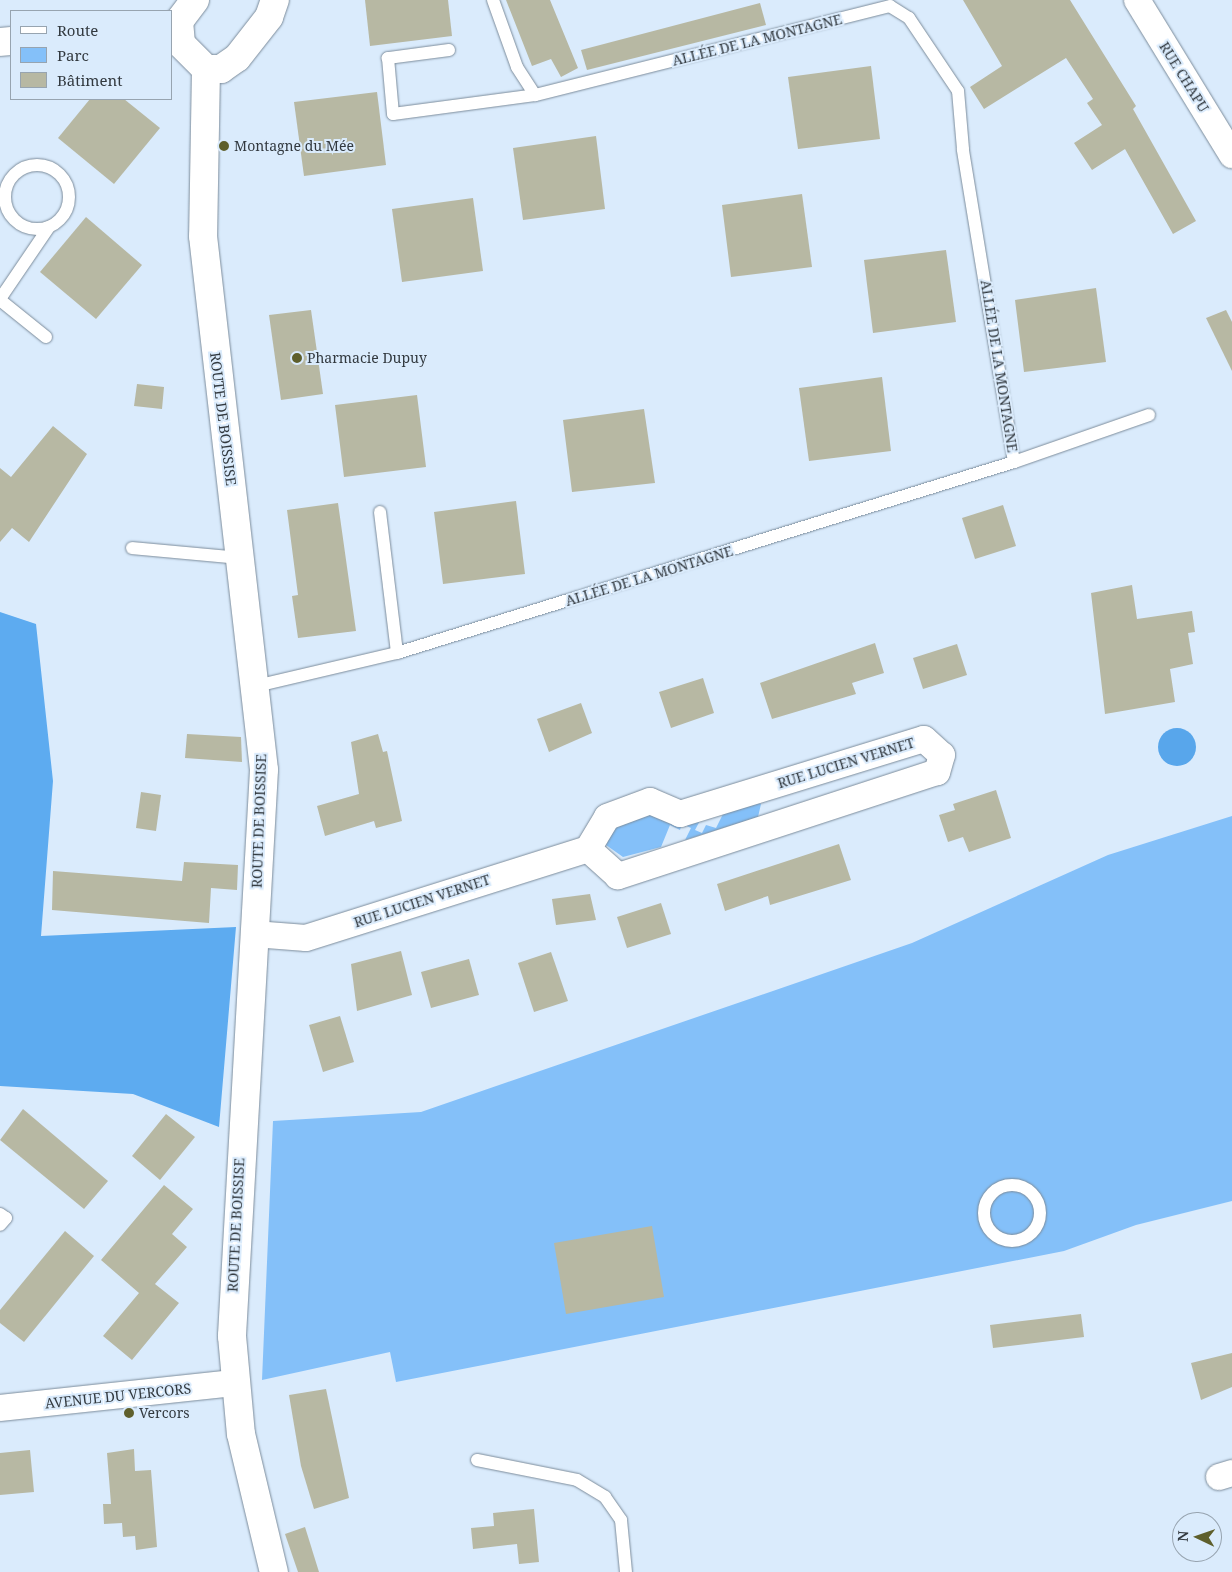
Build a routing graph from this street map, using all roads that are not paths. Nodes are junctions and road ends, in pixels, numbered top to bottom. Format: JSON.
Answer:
{"nodes":[{"id":1,"x":274,"y":0,"type":"edge"},
{"id":2,"x":493,"y":0,"type":"edge"},
{"id":3,"x":1137,"y":0,"type":"edge"},
{"id":4,"x":182,"y":15,"type":"edge"},
{"id":5,"x":449,"y":50,"type":"dead end"},
{"id":6,"x":206,"y":69,"type":"junction"},
{"id":7,"x":535,"y":95,"type":"junction"},
{"id":8,"x":1232,"y":155,"type":"edge"},
{"id":9,"x":5,"y":212,"type":"edge"},
{"id":10,"x":49,"y":227,"type":"junction"},
{"id":11,"x":0,"y":300,"type":"edge"},
{"id":12,"x":46,"y":337,"type":"dead end"},
{"id":13,"x":1149,"y":415,"type":"dead end"},
{"id":14,"x":1014,"y":462,"type":"junction"},
{"id":15,"x":380,"y":512,"type":"dead end"},
{"id":16,"x":132,"y":548,"type":"dead end"},
{"id":17,"x":240,"y":558,"type":"junction"},
{"id":18,"x":397,"y":653,"type":"junction"},
{"id":19,"x":256,"y":686,"type":"junction"},
{"id":20,"x":588,"y":849,"type":"junction"},
{"id":21,"x":254,"y":934,"type":"junction"},
{"id":22,"x":1014,"y":1185,"type":"joint"},
{"id":23,"x":0,"y":1214,"type":"edge"},
{"id":24,"x":0,"y":1225,"type":"edge"},
{"id":25,"x":235,"y":1384,"type":"junction"},
{"id":26,"x":0,"y":1408,"type":"edge"},
{"id":27,"x":477,"y":1460,"type":"dead end"},
{"id":28,"x":274,"y":1572,"type":"edge"},
{"id":29,"x":626,"y":1572,"type":"edge"}],
"edges":[{"from":1,"to":6,"type":"street"},
{"from":2,"to":7,"type":"lane"},
{"from":3,"to":8,"type":"street","name":"RUE CHAPU"},
{"from":4,"to":6,"type":"street"},
{"from":5,"to":7,"type":"lane","name":"ALLÉE DE LA MONTAGNE"},
{"from":6,"to":17,"type":"street","name":"ROUTE DE BOISSISE"},
{"from":7,"to":14,"type":"lane","name":"ALLÉE DE LA MONTAGNE"},
{"from":9,"to":10,"type":"lane"},
{"from":9,"to":10,"type":"lane"},
{"from":10,"to":11,"type":"lane"},
{"from":11,"to":12,"type":"lane"},
{"from":13,"to":14,"type":"lane"},
{"from":14,"to":18,"type":"lane","name":"ALLÉE DE LA MONTAGNE"},
{"from":15,"to":18,"type":"lane"},
{"from":16,"to":17,"type":"lane"},
{"from":17,"to":19,"type":"street","name":"ROUTE DE BOISSISE"},
{"from":18,"to":19,"type":"lane","name":"ALLÉE DE LA MONTAGNE"},
{"from":19,"to":21,"type":"street","name":"ROUTE DE BOISSISE"},
{"from":20,"to":20,"type":"street","name":"RUE LUCIEN VERNET"},
{"from":20,"to":21,"type":"street","name":"RUE LUCIEN VERNET"},
{"from":21,"to":25,"type":"street","name":"ROUTE DE BOISSISE"},
{"from":22,"to":22,"type":"lane"},
{"from":23,"to":24,"type":"lane"},
{"from":25,"to":26,"type":"street","name":"AVENUE DU VERCORS"},
{"from":25,"to":28,"type":"street","name":"ROUTE DE BOISSISE"},
{"from":27,"to":29,"type":"lane"}]}
